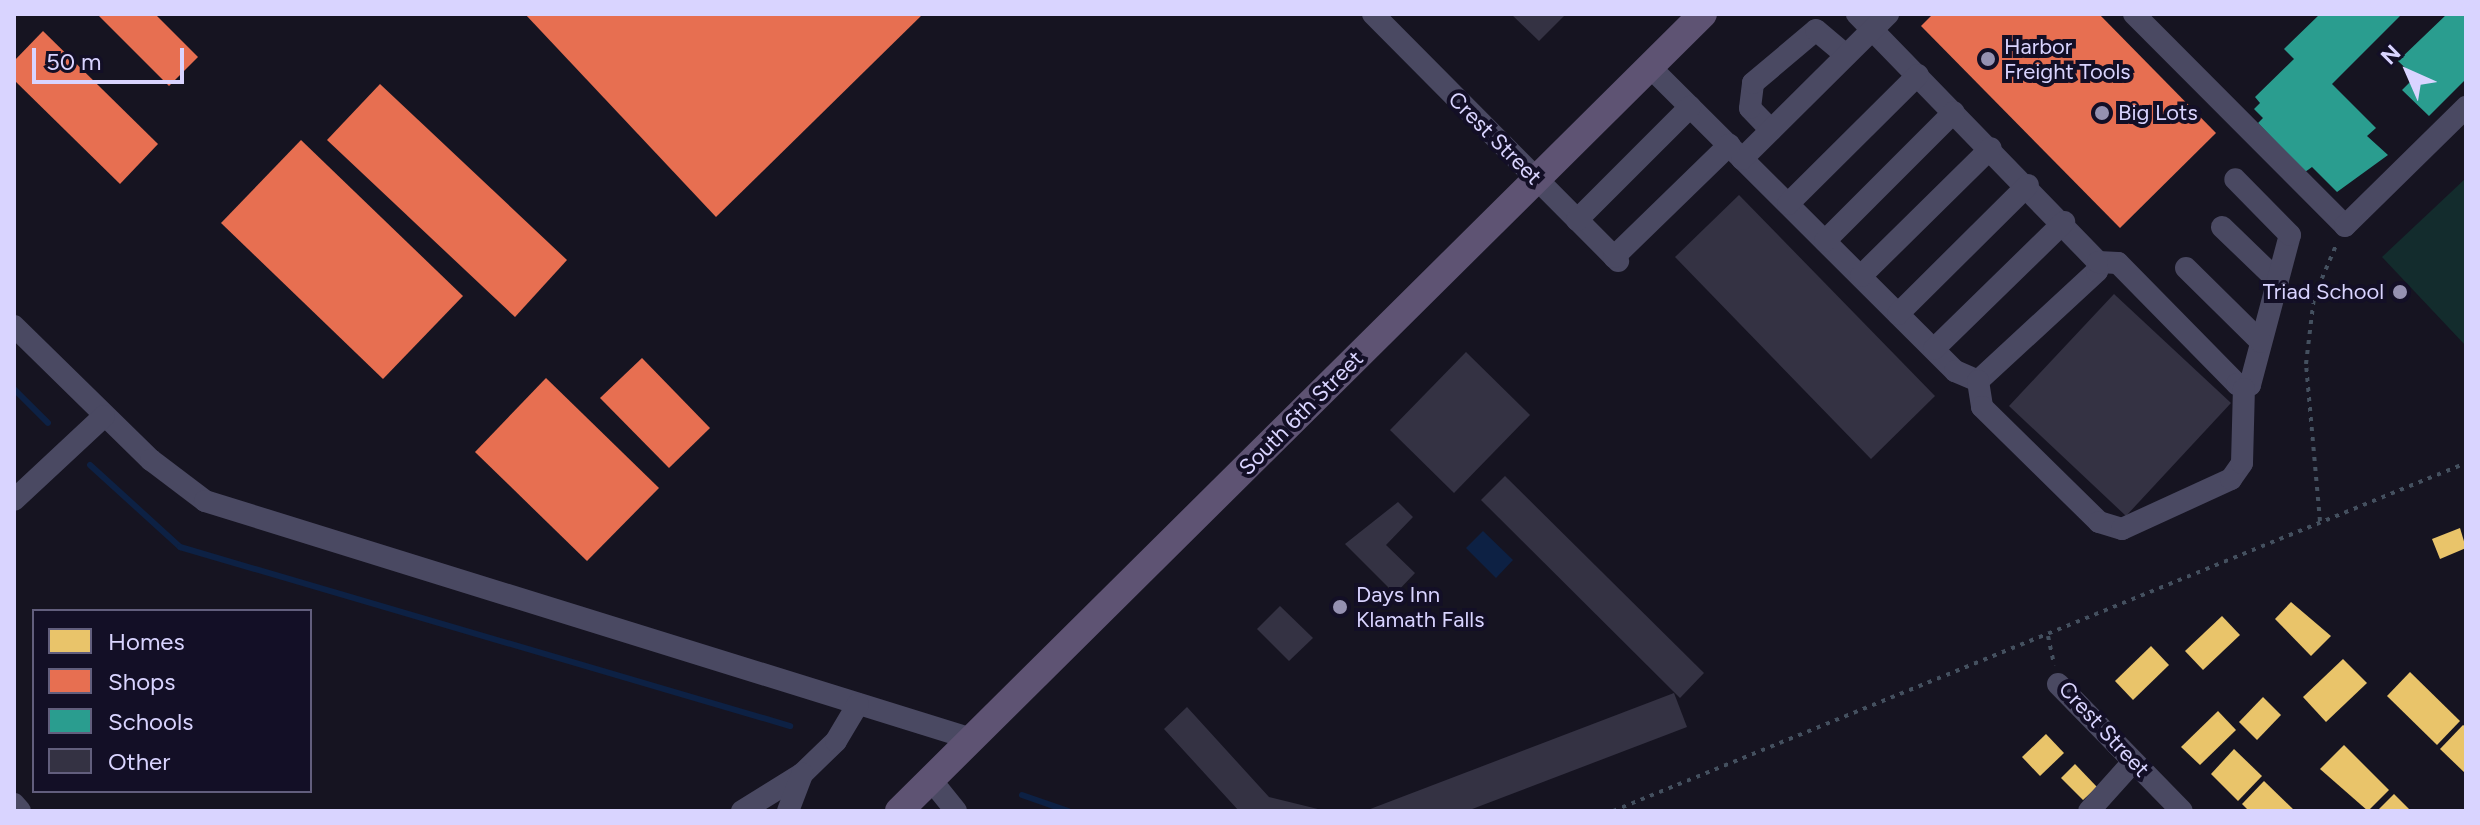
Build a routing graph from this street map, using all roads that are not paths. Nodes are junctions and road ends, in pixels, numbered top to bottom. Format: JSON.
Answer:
{"nodes":[{"id":1,"x":1373,"y":14,"type":"edge"},
{"id":2,"x":1703,"y":14,"type":"edge"},
{"id":3,"x":2134,"y":14,"type":"edge"},
{"id":4,"x":1872,"y":19,"type":"edge"},
{"id":5,"x":1846,"y":55,"type":"junction"},
{"id":6,"x":1650,"y":67,"type":"junction"},
{"id":7,"x":1918,"y":75,"type":"junction"},
{"id":8,"x":1690,"y":107,"type":"junction"},
{"id":9,"x":2466,"y":107,"type":"edge"},
{"id":10,"x":1954,"y":112,"type":"junction"},
{"id":11,"x":1771,"y":130,"type":"junction"},
{"id":12,"x":1991,"y":148,"type":"junction"},
{"id":13,"x":1735,"y":152,"type":"junction"},
{"id":14,"x":2235,"y":179,"type":"dead end"},
{"id":15,"x":1536,"y":180,"type":"junction"},
{"id":16,"x":2028,"y":185,"type":"junction"},
{"id":17,"x":1788,"y":204,"type":"junction"},
{"id":18,"x":1577,"y":220,"type":"junction"},
{"id":19,"x":2064,"y":222,"type":"junction"},
{"id":20,"x":2222,"y":227,"type":"dead end"},
{"id":21,"x":1825,"y":241,"type":"junction"},
{"id":22,"x":2098,"y":262,"type":"junction"},
{"id":23,"x":2186,"y":268,"type":"dead end"},
{"id":24,"x":1861,"y":276,"type":"junction"},
{"id":25,"x":2278,"y":281,"type":"junction"},
{"id":26,"x":1898,"y":314,"type":"junction"},
{"id":27,"x":14,"y":326,"type":"edge"},
{"id":28,"x":2261,"y":342,"type":"junction"},
{"id":29,"x":1934,"y":349,"type":"junction"},
{"id":30,"x":1978,"y":381,"type":"junction"},
{"id":31,"x":2244,"y":389,"type":"junction"},
{"id":32,"x":104,"y":416,"type":"junction"},
{"id":33,"x":14,"y":500,"type":"edge"},
{"id":34,"x":2058,"y":684,"type":"road end"},
{"id":35,"x":858,"y":704,"type":"junction"},
{"id":36,"x":972,"y":739,"type":"junction"},
{"id":37,"x":2133,"y":762,"type":"junction"},
{"id":38,"x":802,"y":774,"type":"junction"},
{"id":39,"x":931,"y":780,"type":"junction"},
{"id":40,"x":14,"y":804,"type":"edge"},
{"id":41,"x":20,"y":811,"type":"edge"},
{"id":42,"x":742,"y":811,"type":"edge"},
{"id":43,"x":788,"y":811,"type":"edge"},
{"id":44,"x":805,"y":811,"type":"edge"},
{"id":45,"x":899,"y":811,"type":"edge"},
{"id":46,"x":956,"y":811,"type":"edge"},
{"id":47,"x":2089,"y":811,"type":"edge"},
{"id":48,"x":2182,"y":811,"type":"edge"}],
"edges":[{"from":1,"to":15,"type":"street","name":"Crest Street"},
{"from":2,"to":6,"type":"main road","name":"South 6th Street"},
{"from":3,"to":9,"type":"street"},
{"from":4,"to":5,"type":"street"},
{"from":4,"to":7,"type":"street"},
{"from":5,"to":11,"type":"street"},
{"from":5,"to":11,"type":"street"},
{"from":6,"to":8,"type":"street"},
{"from":6,"to":15,"type":"main road","name":"South 6th Street"},
{"from":7,"to":10,"type":"street"},
{"from":7,"to":17,"type":"street"},
{"from":8,"to":13,"type":"street"},
{"from":8,"to":18,"type":"street"},
{"from":10,"to":12,"type":"street"},
{"from":10,"to":21,"type":"street"},
{"from":11,"to":13,"type":"street"},
{"from":12,"to":16,"type":"street"},
{"from":12,"to":24,"type":"street"},
{"from":13,"to":17,"type":"street"},
{"from":13,"to":18,"type":"street","name":"Crest Street"},
{"from":14,"to":25,"type":"street"},
{"from":15,"to":18,"type":"street","name":"Crest Street"},
{"from":15,"to":36,"type":"main road","name":"South 6th Street"},
{"from":16,"to":19,"type":"street"},
{"from":16,"to":26,"type":"street"},
{"from":17,"to":21,"type":"street"},
{"from":19,"to":22,"type":"street"},
{"from":19,"to":29,"type":"street"},
{"from":20,"to":25,"type":"street"},
{"from":21,"to":24,"type":"street"},
{"from":22,"to":30,"type":"street"},
{"from":22,"to":31,"type":"street"},
{"from":23,"to":28,"type":"street"},
{"from":24,"to":26,"type":"street"},
{"from":25,"to":28,"type":"street"},
{"from":26,"to":29,"type":"street"},
{"from":27,"to":32,"type":"street"},
{"from":28,"to":31,"type":"street"},
{"from":29,"to":30,"type":"street"},
{"from":30,"to":31,"type":"street"},
{"from":32,"to":33,"type":"street"},
{"from":32,"to":35,"type":"street"},
{"from":34,"to":37,"type":"street","name":"Crest Street"},
{"from":35,"to":36,"type":"street"},
{"from":35,"to":38,"type":"street"},
{"from":36,"to":39,"type":"main road","name":"South 6th Street"},
{"from":37,"to":47,"type":"street"},
{"from":37,"to":48,"type":"street","name":"Crest Street"},
{"from":38,"to":42,"type":"street"},
{"from":38,"to":43,"type":"street"},
{"from":38,"to":44,"type":"street"},
{"from":39,"to":45,"type":"main road","name":"South 6th Street"},
{"from":39,"to":46,"type":"street"},
{"from":40,"to":41,"type":"street"}]}
